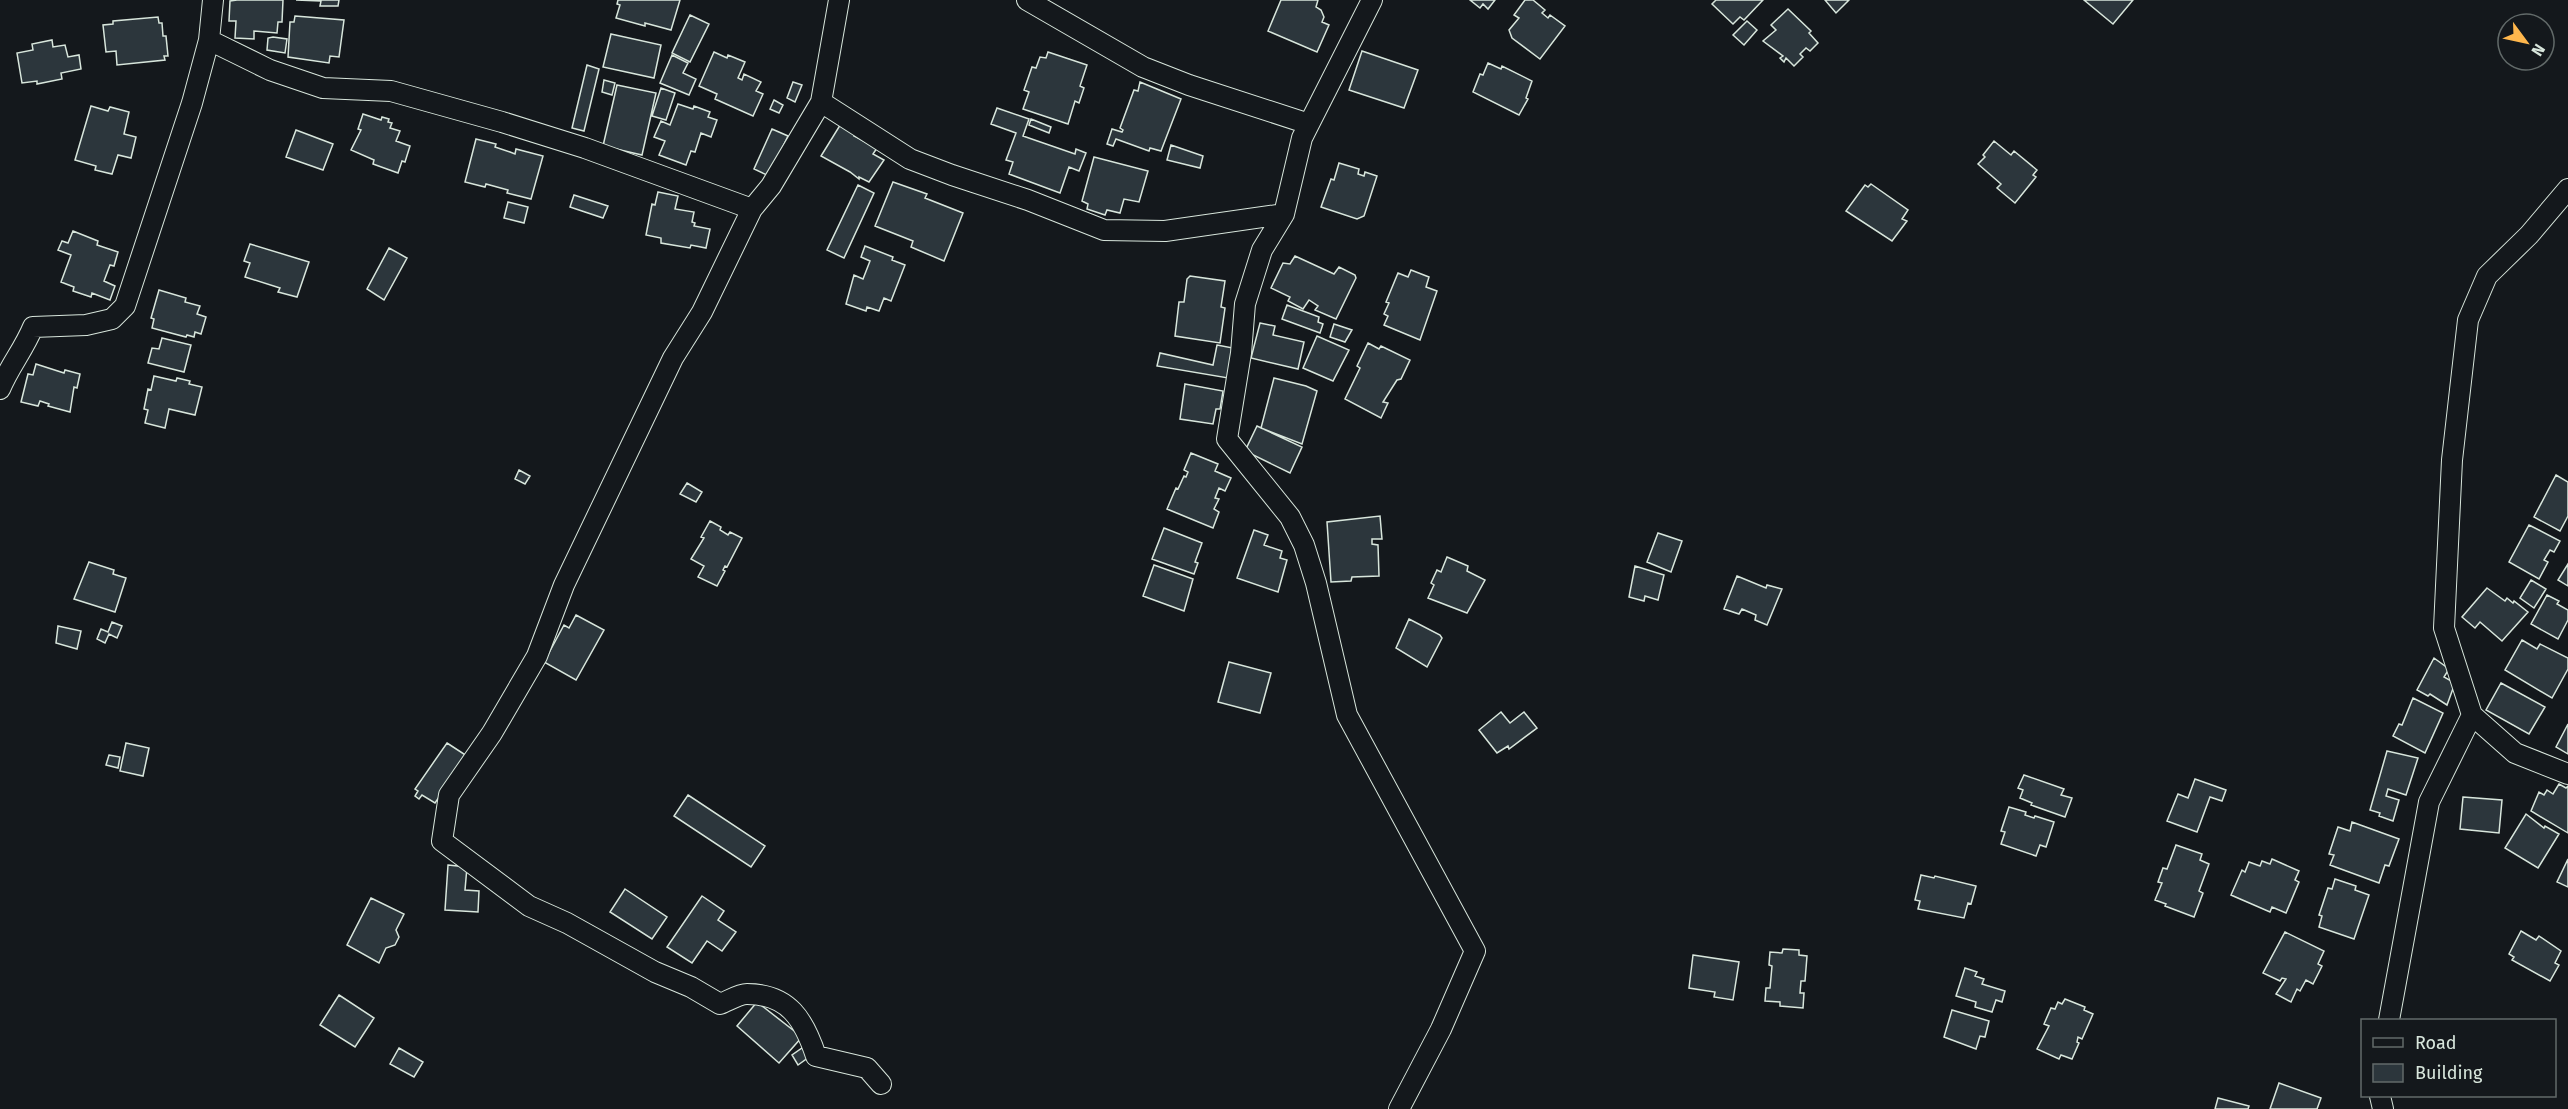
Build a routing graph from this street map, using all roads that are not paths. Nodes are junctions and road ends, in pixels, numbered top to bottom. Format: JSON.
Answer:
{"nodes":[{"id":1,"x":213,"y":0,"type":"edge"},
{"id":2,"x":839,"y":0,"type":"edge"},
{"id":3,"x":1027,"y":0,"type":"edge"},
{"id":4,"x":1372,"y":0,"type":"edge"},
{"id":5,"x":209,"y":40,"type":"junction"},
{"id":6,"x":821,"y":102,"type":"junction"},
{"id":7,"x":1309,"y":124,"type":"junction"},
{"id":8,"x":2568,"y":189,"type":"edge"},
{"id":9,"x":752,"y":209,"type":"junction"},
{"id":10,"x":1284,"y":214,"type":"junction"},
{"id":11,"x":0,"y":389,"type":"edge"},
{"id":12,"x":2472,"y":715,"type":"junction"},
{"id":13,"x":2568,"y":774,"type":"edge"},
{"id":14,"x":2389,"y":1019,"type":"edge"},
{"id":15,"x":881,"y":1084,"type":"dead end"},
{"id":16,"x":1400,"y":1109,"type":"edge"}],
"edges":[{"from":1,"to":5,"type":"street"},
{"from":2,"to":6,"type":"street"},
{"from":3,"to":7,"type":"street"},
{"from":4,"to":7,"type":"street"},
{"from":5,"to":9,"type":"street"},
{"from":5,"to":11,"type":"street"},
{"from":6,"to":9,"type":"street"},
{"from":6,"to":10,"type":"street"},
{"from":7,"to":10,"type":"street"},
{"from":8,"to":12,"type":"street"},
{"from":9,"to":15,"type":"street"},
{"from":10,"to":16,"type":"street"},
{"from":12,"to":13,"type":"street"},
{"from":12,"to":14,"type":"street"}]}
